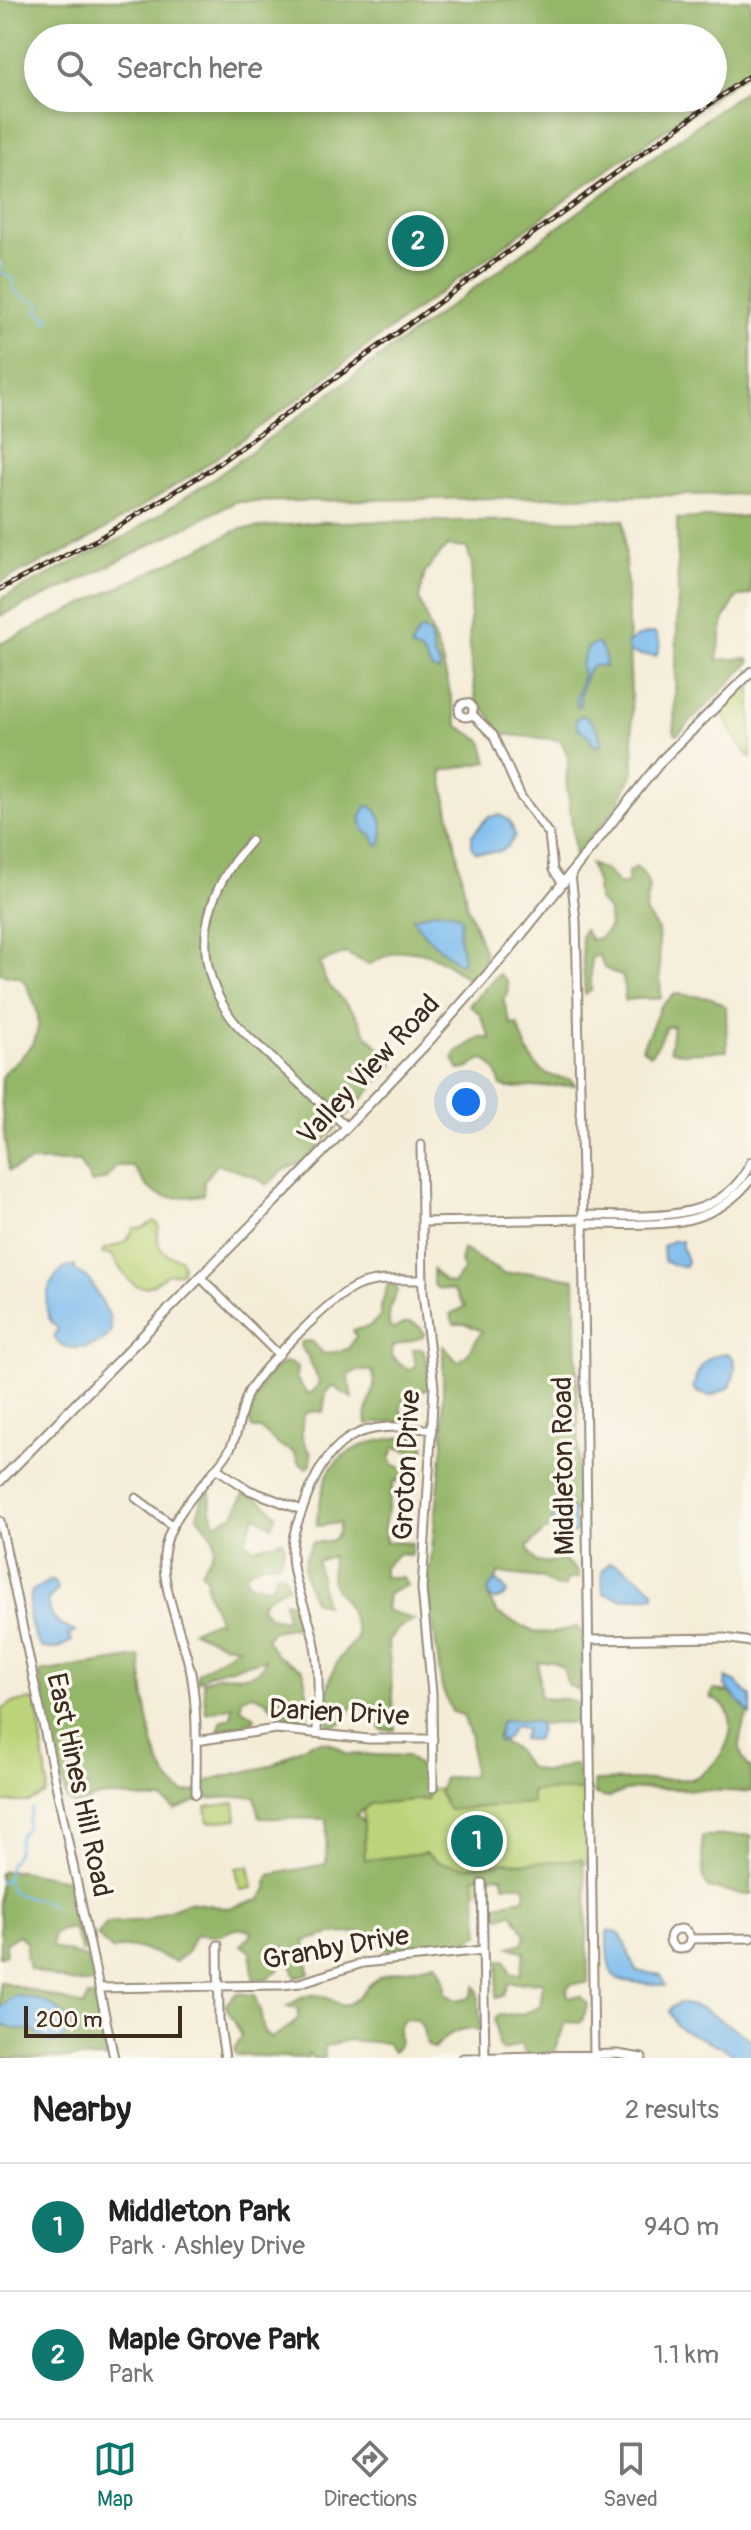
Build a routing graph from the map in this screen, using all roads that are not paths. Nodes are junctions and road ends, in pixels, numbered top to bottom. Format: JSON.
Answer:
{"nodes":[{"id":1,"x":751,"y":672,"type":"edge"},
{"id":2,"x":473,"y":715,"type":"dead end"},
{"id":3,"x":251,"y":841,"type":"dead end"},
{"id":4,"x":571,"y":874,"type":"junction"},
{"id":5,"x":563,"y":883,"type":"junction"},
{"id":6,"x":347,"y":1127,"type":"junction"},
{"id":7,"x":421,"y":1145,"type":"dead end"},
{"id":8,"x":751,"y":1162,"type":"edge"},
{"id":9,"x":751,"y":1179,"type":"edge"},
{"id":10,"x":583,"y":1220,"type":"junction"},
{"id":11,"x":422,"y":1222,"type":"junction"},
{"id":12,"x":200,"y":1277,"type":"junction"},
{"id":13,"x":423,"y":1280,"type":"junction"},
{"id":14,"x":279,"y":1355,"type":"junction"},
{"id":15,"x":432,"y":1430,"type":"junction"},
{"id":16,"x":216,"y":1468,"type":"junction"},
{"id":17,"x":0,"y":1481,"type":"edge"},
{"id":18,"x":136,"y":1498,"type":"dead end"},
{"id":19,"x":302,"y":1510,"type":"junction"},
{"id":20,"x":0,"y":1521,"type":"edge"},
{"id":21,"x":172,"y":1525,"type":"junction"},
{"id":22,"x":588,"y":1640,"type":"junction"},
{"id":23,"x":751,"y":1642,"type":"edge"},
{"id":24,"x":317,"y":1732,"type":"junction"},
{"id":25,"x":433,"y":1739,"type":"junction"},
{"id":26,"x":196,"y":1741,"type":"junction"},
{"id":27,"x":433,"y":1788,"type":"dead end"},
{"id":28,"x":196,"y":1794,"type":"dead end"},
{"id":29,"x":482,"y":1883,"type":"dead end"},
{"id":30,"x":751,"y":1938,"type":"edge"},
{"id":31,"x":690,"y":1939,"type":"dead end"},
{"id":32,"x":218,"y":1945,"type":"dead end"},
{"id":33,"x":483,"y":1950,"type":"junction"},
{"id":34,"x":218,"y":1986,"type":"junction"},
{"id":35,"x":100,"y":1988,"type":"junction"},
{"id":36,"x":594,"y":2056,"type":"edge"},
{"id":37,"x":114,"y":2058,"type":"edge"},
{"id":38,"x":225,"y":2058,"type":"edge"},
{"id":39,"x":463,"y":2058,"type":"edge"},
{"id":40,"x":485,"y":2058,"type":"edge"},
{"id":41,"x":642,"y":2058,"type":"edge"}],
"edges":[{"from":1,"to":4,"type":"main road","name":"Valley View Road"},
{"from":2,"to":5,"type":"street"},
{"from":3,"to":6,"type":"street"},
{"from":4,"to":5,"type":"main road","name":"Valley View Road"},
{"from":4,"to":10,"type":"street","name":"Middleton Road"},
{"from":5,"to":6,"type":"main road","name":"Valley View Road"},
{"from":6,"to":12,"type":"main road","name":"Valley View Road"},
{"from":7,"to":11,"type":"street","name":"Groton Drive"},
{"from":8,"to":10,"type":"street"},
{"from":9,"to":10,"type":"street"},
{"from":10,"to":11,"type":"street"},
{"from":10,"to":22,"type":"street","name":"Middleton Road"},
{"from":11,"to":13,"type":"street","name":"Groton Drive"},
{"from":12,"to":14,"type":"street"},
{"from":12,"to":17,"type":"main road","name":"Valley View Road"},
{"from":13,"to":14,"type":"street"},
{"from":13,"to":15,"type":"street","name":"Groton Drive"},
{"from":14,"to":16,"type":"street"},
{"from":15,"to":19,"type":"street"},
{"from":15,"to":25,"type":"street","name":"Groton Drive"},
{"from":16,"to":19,"type":"street"},
{"from":16,"to":21,"type":"street"},
{"from":18,"to":21,"type":"street"},
{"from":19,"to":24,"type":"street"},
{"from":20,"to":35,"type":"street","name":"East Hines Hill Road"},
{"from":21,"to":26,"type":"street"},
{"from":22,"to":23,"type":"street"},
{"from":22,"to":36,"type":"street","name":"Middleton Road"},
{"from":24,"to":25,"type":"street","name":"Darien Drive"},
{"from":24,"to":26,"type":"street","name":"Darien Drive"},
{"from":25,"to":27,"type":"street","name":"Groton Drive"},
{"from":26,"to":28,"type":"street"},
{"from":29,"to":33,"type":"street"},
{"from":30,"to":31,"type":"street"},
{"from":32,"to":34,"type":"street"},
{"from":33,"to":34,"type":"street","name":"Granby Drive"},
{"from":33,"to":40,"type":"street"},
{"from":34,"to":35,"type":"street","name":"Granby Drive"},
{"from":34,"to":38,"type":"street"},
{"from":35,"to":37,"type":"street","name":"East Hines Hill Road"},
{"from":36,"to":40,"type":"street"},
{"from":36,"to":41,"type":"street"},
{"from":39,"to":40,"type":"street"}]}
